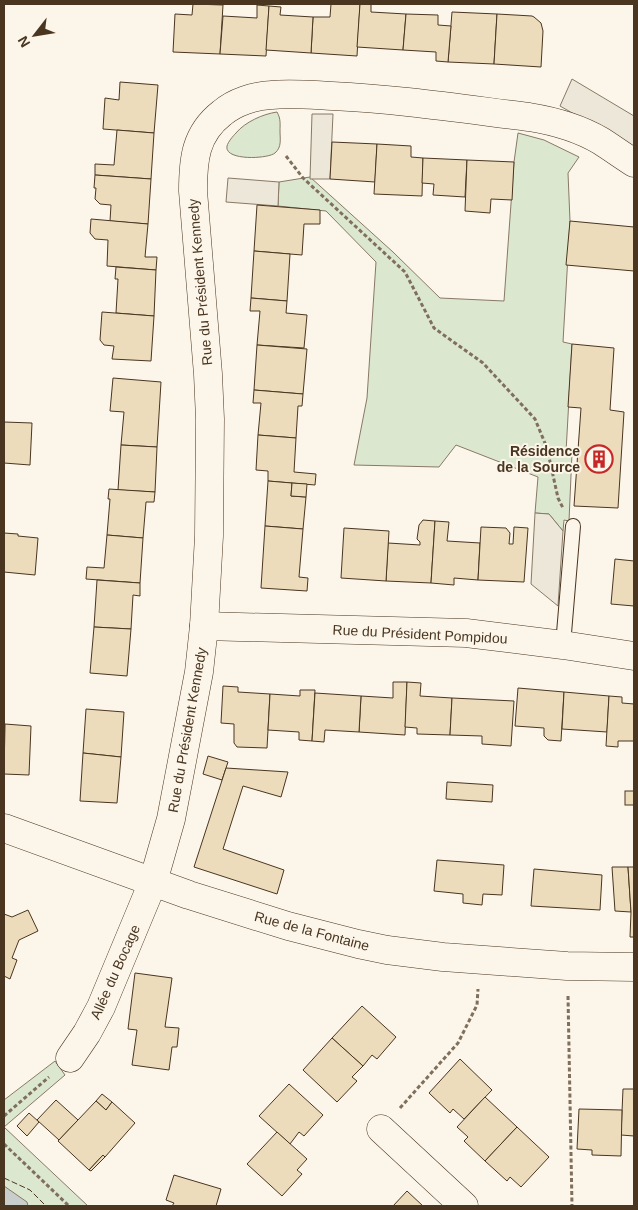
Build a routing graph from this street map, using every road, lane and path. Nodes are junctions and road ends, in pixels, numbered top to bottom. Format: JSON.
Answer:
{"nodes":[{"id":1,"x":286,"y":156,"type":"dead end"},
{"id":2,"x":634,"y":163,"type":"edge"},
{"id":3,"x":573,"y":526,"type":"joint"},
{"id":4,"x":204,"y":626,"type":"junction"},
{"id":5,"x":563,"y":645,"type":"junction"},
{"id":6,"x":634,"y":656,"type":"edge"},
{"id":7,"x":4,"y":828,"type":"edge"},
{"id":8,"x":153,"y":882,"type":"junction"},
{"id":9,"x":478,"y":959,"type":"junction"},
{"id":10,"x":567,"y":966,"type":"junction"},
{"id":11,"x":634,"y":967,"type":"edge"},
{"id":12,"x":70,"y":1058,"type":"joint"},
{"id":13,"x":4,"y":1116,"type":"edge"},
{"id":14,"x":381,"y":1129,"type":"joint"},
{"id":15,"x":4,"y":1144,"type":"edge"},
{"id":16,"x":69,"y":1206,"type":"edge"},
{"id":17,"x":464,"y":1206,"type":"edge"},
{"id":18,"x":572,"y":1206,"type":"edge"}],
"edges":[{"from":1,"to":3,"type":"path"},
{"from":2,"to":4,"type":"street","name":"Rue du Président Kennedy"},
{"from":3,"to":5,"type":"lane"},
{"from":4,"to":5,"type":"street","name":"Rue du Président Pompidou"},
{"from":4,"to":8,"type":"street","name":"Rue du Président Kennedy"},
{"from":5,"to":6,"type":"street","name":"Rue du Président Pompidou"},
{"from":7,"to":8,"type":"street","name":"Rue de la Fontaine"},
{"from":8,"to":9,"type":"street","name":"Rue de la Fontaine"},
{"from":8,"to":12,"type":"street","name":"Allée du Bocage"},
{"from":9,"to":10,"type":"street","name":"Rue de la Fontaine"},
{"from":9,"to":14,"type":"path"},
{"from":10,"to":11,"type":"street","name":"Rue de la Fontaine"},
{"from":10,"to":18,"type":"path"},
{"from":12,"to":13,"type":"path"},
{"from":14,"to":17,"type":"street"},
{"from":15,"to":16,"type":"path"}]}
